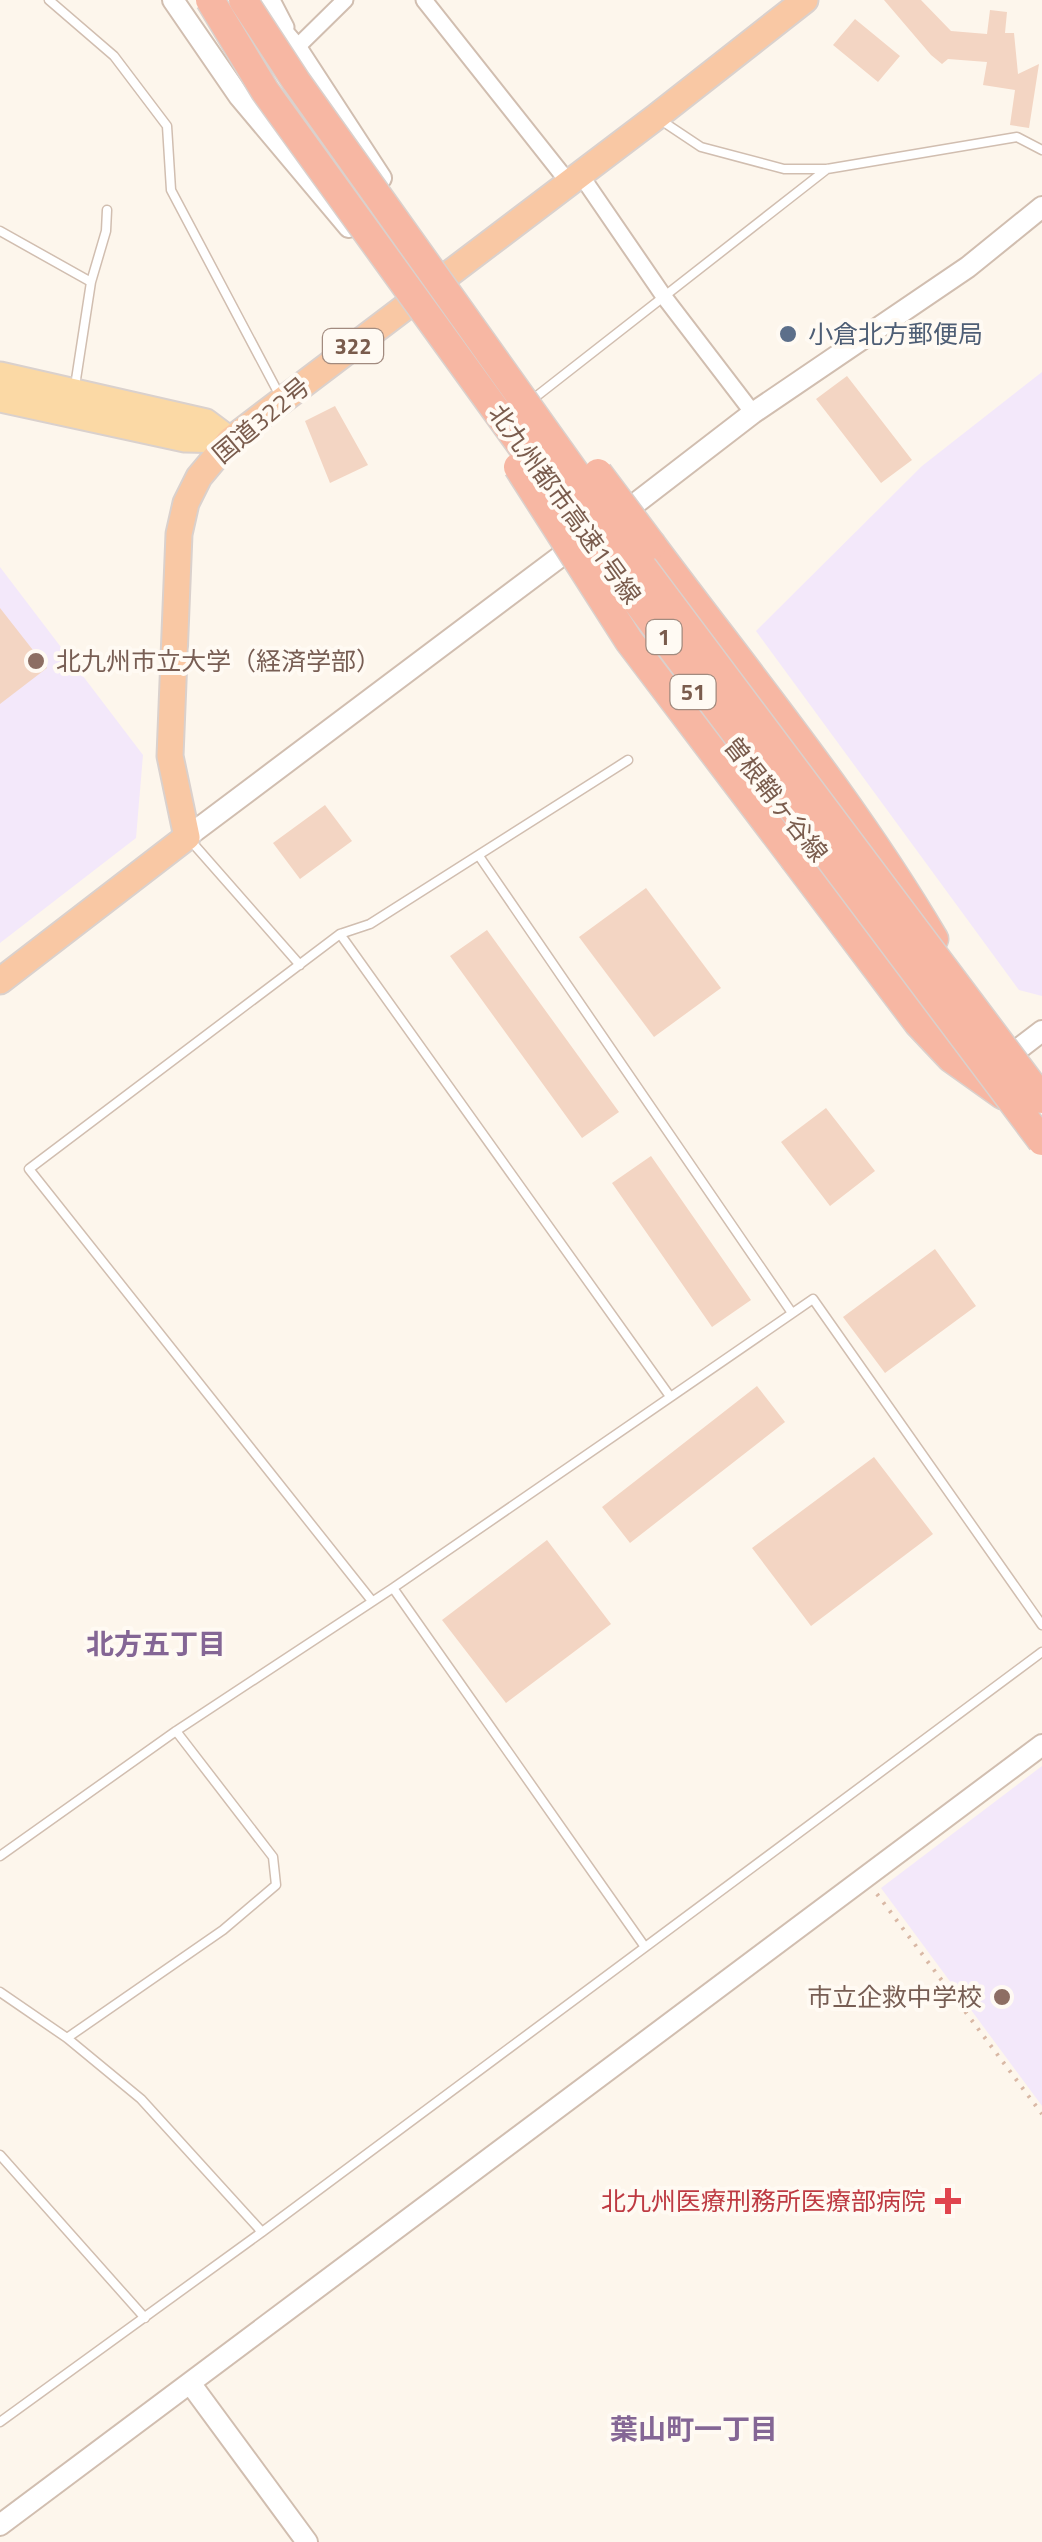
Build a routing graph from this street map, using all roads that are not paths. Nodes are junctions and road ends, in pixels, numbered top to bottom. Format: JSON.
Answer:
{"nodes":[{"id":1,"x":49,"y":0,"type":"edge"},
{"id":2,"x":173,"y":0,"type":"edge"},
{"id":3,"x":210,"y":0,"type":"edge"},
{"id":4,"x":243,"y":0,"type":"edge"},
{"id":5,"x":256,"y":0,"type":"edge"},
{"id":6,"x":272,"y":0,"type":"edge"},
{"id":7,"x":345,"y":0,"type":"edge"},
{"id":8,"x":424,"y":0,"type":"edge"},
{"id":9,"x":804,"y":0,"type":"edge"},
{"id":10,"x":297,"y":49,"type":"junction"},
{"id":11,"x":239,"y":96,"type":"junction"},
{"id":12,"x":656,"y":117,"type":"junction"},
{"id":13,"x":292,"y":129,"type":"junction"},
{"id":14,"x":1042,"y":150,"type":"edge"},
{"id":15,"x":827,"y":168,"type":"junction"},
{"id":16,"x":575,"y":178,"type":"junction"},
{"id":17,"x":1042,"y":207,"type":"edge"},
{"id":18,"x":107,"y":210,"type":"dead end"},
{"id":19,"x":0,"y":232,"type":"edge"},
{"id":20,"x":438,"y":273,"type":"junction"},
{"id":21,"x":90,"y":282,"type":"junction"},
{"id":22,"x":665,"y":298,"type":"junction"},
{"id":23,"x":412,"y":302,"type":"junction"},
{"id":24,"x":0,"y":375,"type":"edge"},
{"id":25,"x":74,"y":391,"type":"junction"},
{"id":26,"x":0,"y":399,"type":"edge"},
{"id":27,"x":282,"y":399,"type":"junction"},
{"id":28,"x":533,"y":399,"type":"junction"},
{"id":29,"x":753,"y":414,"type":"junction"},
{"id":30,"x":230,"y":440,"type":"junction"},
{"id":31,"x":620,"y":515,"type":"junction"},
{"id":32,"x":580,"y":542,"type":"junction"},
{"id":33,"x":628,"y":760,"type":"dead end"},
{"id":34,"x":187,"y":837,"type":"junction"},
{"id":35,"x":479,"y":856,"type":"junction"},
{"id":36,"x":340,"y":934,"type":"junction"},
{"id":37,"x":940,"y":948,"type":"junction"},
{"id":38,"x":300,"y":964,"type":"junction"},
{"id":39,"x":0,"y":981,"type":"edge"},
{"id":40,"x":1042,"y":1031,"type":"edge"},
{"id":41,"x":1018,"y":1049,"type":"junction"},
{"id":42,"x":1040,"y":1072,"type":"edge"},
{"id":43,"x":995,"y":1084,"type":"junction"},
{"id":44,"x":1042,"y":1098,"type":"edge"},
{"id":45,"x":1042,"y":1144,"type":"edge"},
{"id":46,"x":792,"y":1313,"type":"junction"},
{"id":47,"x":669,"y":1395,"type":"junction"},
{"id":48,"x":393,"y":1588,"type":"junction"},
{"id":49,"x":372,"y":1601,"type":"junction"},
{"id":50,"x":1042,"y":1625,"type":"edge"},
{"id":51,"x":1042,"y":1652,"type":"edge"},
{"id":52,"x":176,"y":1731,"type":"junction"},
{"id":53,"x":1042,"y":1745,"type":"edge"},
{"id":54,"x":0,"y":1856,"type":"edge"},
{"id":55,"x":645,"y":1947,"type":"junction"},
{"id":56,"x":0,"y":1992,"type":"edge"},
{"id":57,"x":68,"y":2038,"type":"junction"},
{"id":58,"x":0,"y":2155,"type":"edge"},
{"id":59,"x":262,"y":2232,"type":"junction"},
{"id":60,"x":144,"y":2318,"type":"junction"},
{"id":61,"x":190,"y":2383,"type":"junction"},
{"id":62,"x":0,"y":2422,"type":"edge"},
{"id":63,"x":0,"y":2525,"type":"edge"},
{"id":64,"x":307,"y":2542,"type":"edge"}],
"edges":[{"from":1,"to":27,"type":"lane"},
{"from":2,"to":11,"type":"street"},
{"from":3,"to":13,"type":"highway","name":"北九州都市高速1号線","number":"1","bridge":true},
{"from":4,"to":20,"type":"highway","name":"北九州都市高速1号線","number":"1","bridge":true},
{"from":5,"to":10,"type":"street"},
{"from":6,"to":10,"type":"street"},
{"from":7,"to":10,"type":"street"},
{"from":8,"to":16,"type":"street"},
{"from":9,"to":12,"type":"highway","name":"国道322号","number":"322"},
{"from":10,"to":11,"type":"street"},
{"from":10,"to":20,"type":"street"},
{"from":11,"to":23,"type":"street"},
{"from":12,"to":15,"type":"lane"},
{"from":12,"to":16,"type":"highway","name":"国道322号","number":"322"},
{"from":13,"to":43,"type":"highway","bridge":true},
{"from":13,"to":45,"type":"highway","name":"北九州都市高速1号線","number":"1","bridge":true},
{"from":14,"to":15,"type":"lane"},
{"from":15,"to":22,"type":"lane"},
{"from":16,"to":20,"type":"highway","name":"国道322号","number":"322"},
{"from":16,"to":22,"type":"street"},
{"from":17,"to":29,"type":"street"},
{"from":18,"to":21,"type":"lane"},
{"from":19,"to":21,"type":"lane"},
{"from":20,"to":23,"type":"highway","name":"国道322号","number":"322"},
{"from":20,"to":28,"type":"main road","name":"曽根鞘ヶ谷線","number":"51"},
{"from":20,"to":37,"type":"highway","bridge":true},
{"from":20,"to":44,"type":"highway","name":"北九州都市高速1号線","number":"1","bridge":true},
{"from":21,"to":25,"type":"lane"},
{"from":22,"to":28,"type":"lane"},
{"from":22,"to":29,"type":"street"},
{"from":23,"to":27,"type":"highway","name":"国道322号","number":"322"},
{"from":23,"to":32,"type":"main road","name":"曽根鞘ヶ谷線","number":"51"},
{"from":24,"to":25,"type":"main road"},
{"from":25,"to":30,"type":"main road"},
{"from":26,"to":30,"type":"main road"},
{"from":27,"to":30,"type":"highway","name":"国道322号","number":"322"},
{"from":28,"to":31,"type":"main road","name":"曽根鞘ヶ谷線","number":"51"},
{"from":29,"to":31,"type":"street"},
{"from":30,"to":34,"type":"highway","name":"国道322号","number":"322"},
{"from":31,"to":32,"type":"street"},
{"from":31,"to":37,"type":"main road","name":"曽根鞘ヶ谷線","number":"51"},
{"from":32,"to":34,"type":"street"},
{"from":32,"to":43,"type":"main road","name":"曽根鞘ヶ谷線","number":"51"},
{"from":33,"to":35,"type":"lane"},
{"from":34,"to":38,"type":"lane"},
{"from":34,"to":39,"type":"highway"},
{"from":35,"to":36,"type":"lane"},
{"from":35,"to":46,"type":"lane"},
{"from":36,"to":38,"type":"lane"},
{"from":36,"to":47,"type":"lane"},
{"from":37,"to":41,"type":"main road","name":"曽根鞘ヶ谷線","number":"51"},
{"from":38,"to":49,"type":"lane"},
{"from":40,"to":41,"type":"street"},
{"from":41,"to":42,"type":"main road","name":"曽根鞘ヶ谷線","number":"51"},
{"from":41,"to":43,"type":"street"},
{"from":42,"to":43,"type":"street"},
{"from":43,"to":45,"type":"main road","name":"曽根鞘ヶ谷線","number":"51"},
{"from":46,"to":47,"type":"lane"},
{"from":46,"to":50,"type":"lane"},
{"from":47,"to":48,"type":"lane"},
{"from":48,"to":49,"type":"lane"},
{"from":48,"to":55,"type":"lane"},
{"from":49,"to":52,"type":"lane"},
{"from":51,"to":55,"type":"lane"},
{"from":52,"to":54,"type":"lane"},
{"from":52,"to":57,"type":"lane"},
{"from":53,"to":61,"type":"street"},
{"from":55,"to":59,"type":"lane"},
{"from":56,"to":57,"type":"lane"},
{"from":57,"to":59,"type":"lane"},
{"from":58,"to":60,"type":"lane"},
{"from":59,"to":60,"type":"lane"},
{"from":60,"to":62,"type":"lane"},
{"from":61,"to":63,"type":"street"},
{"from":61,"to":64,"type":"street"}]}
